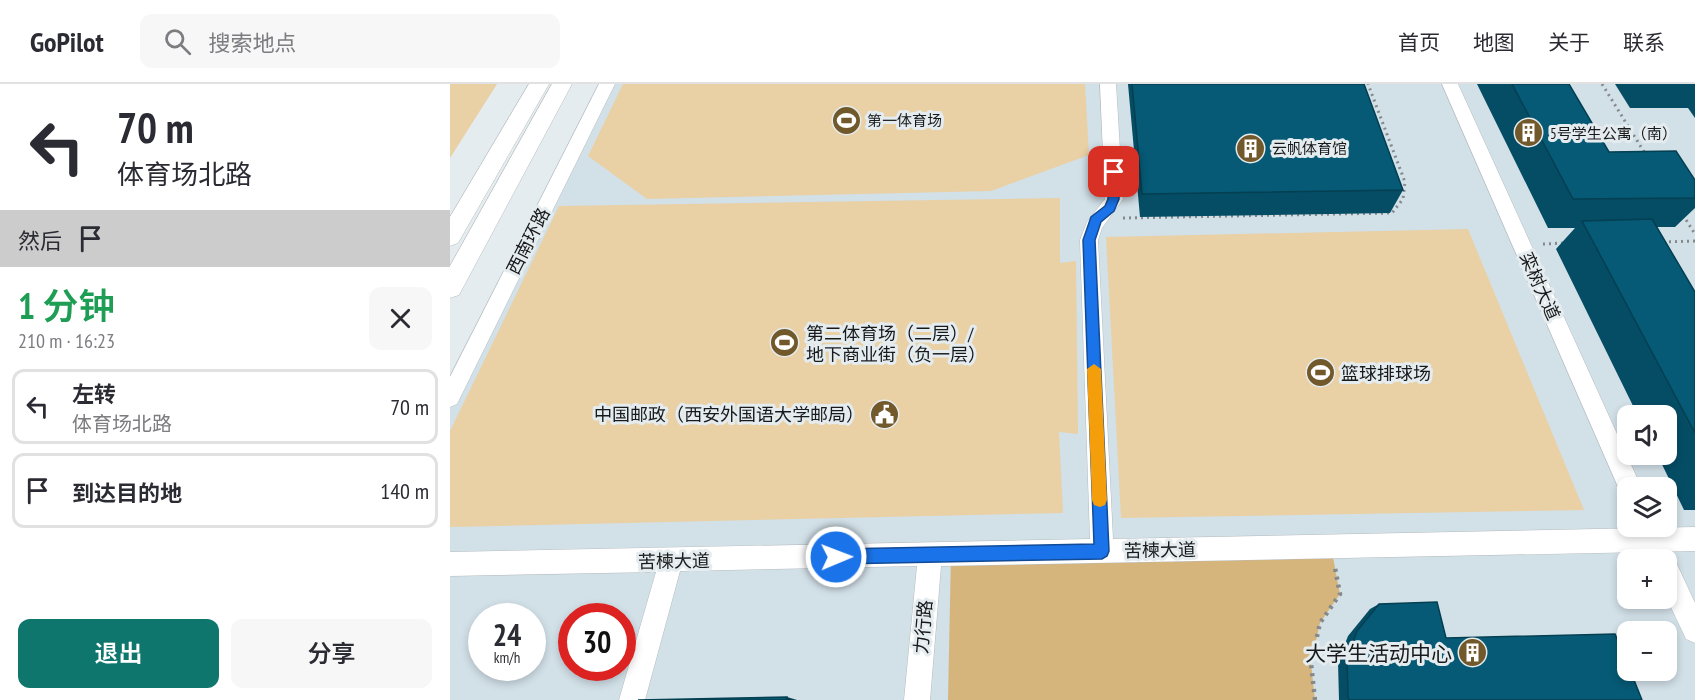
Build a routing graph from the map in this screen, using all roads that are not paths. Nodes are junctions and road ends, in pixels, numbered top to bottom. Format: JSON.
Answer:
{"nodes":[{"id":1,"x":538,"y":84,"type":"edge"},
{"id":2,"x":562,"y":84,"type":"edge"},
{"id":3,"x":607,"y":84,"type":"edge"},
{"id":4,"x":1108,"y":84,"type":"edge"},
{"id":5,"x":1450,"y":84,"type":"edge"},
{"id":6,"x":450,"y":237,"type":"edge"},
{"id":7,"x":450,"y":288,"type":"edge"},
{"id":8,"x":450,"y":398,"type":"edge"},
{"id":9,"x":1625,"y":477,"type":"edge"},
{"id":10,"x":1695,"y":539,"type":"edge"},
{"id":11,"x":1654,"y":542,"type":"edge"},
{"id":12,"x":1102,"y":551,"type":"junction"},
{"id":13,"x":930,"y":554,"type":"junction"},
{"id":14,"x":671,"y":561,"type":"junction"},
{"id":15,"x":450,"y":564,"type":"edge"},
{"id":16,"x":1677,"y":592,"type":"edge"},
{"id":17,"x":1695,"y":630,"type":"edge"},
{"id":18,"x":632,"y":700,"type":"edge"},
{"id":19,"x":917,"y":700,"type":"edge"}],
"edges":[{"from":1,"to":6,"type":"street"},
{"from":2,"to":7,"type":"street"},
{"from":3,"to":8,"type":"street","name":"西南环路"},
{"from":4,"to":12,"type":"street"},
{"from":5,"to":9,"type":"street","name":"栾树大道"},
{"from":10,"to":11,"type":"street","name":"苦楝大道"},
{"from":11,"to":12,"type":"street","name":"苦楝大道"},
{"from":12,"to":13,"type":"street","name":"苦楝大道"},
{"from":13,"to":14,"type":"street","name":"苦楝大道"},
{"from":13,"to":19,"type":"street","name":"力行路"},
{"from":14,"to":15,"type":"street","name":"苦楝大道"},
{"from":14,"to":18,"type":"street"},
{"from":16,"to":17,"type":"street"}]}
